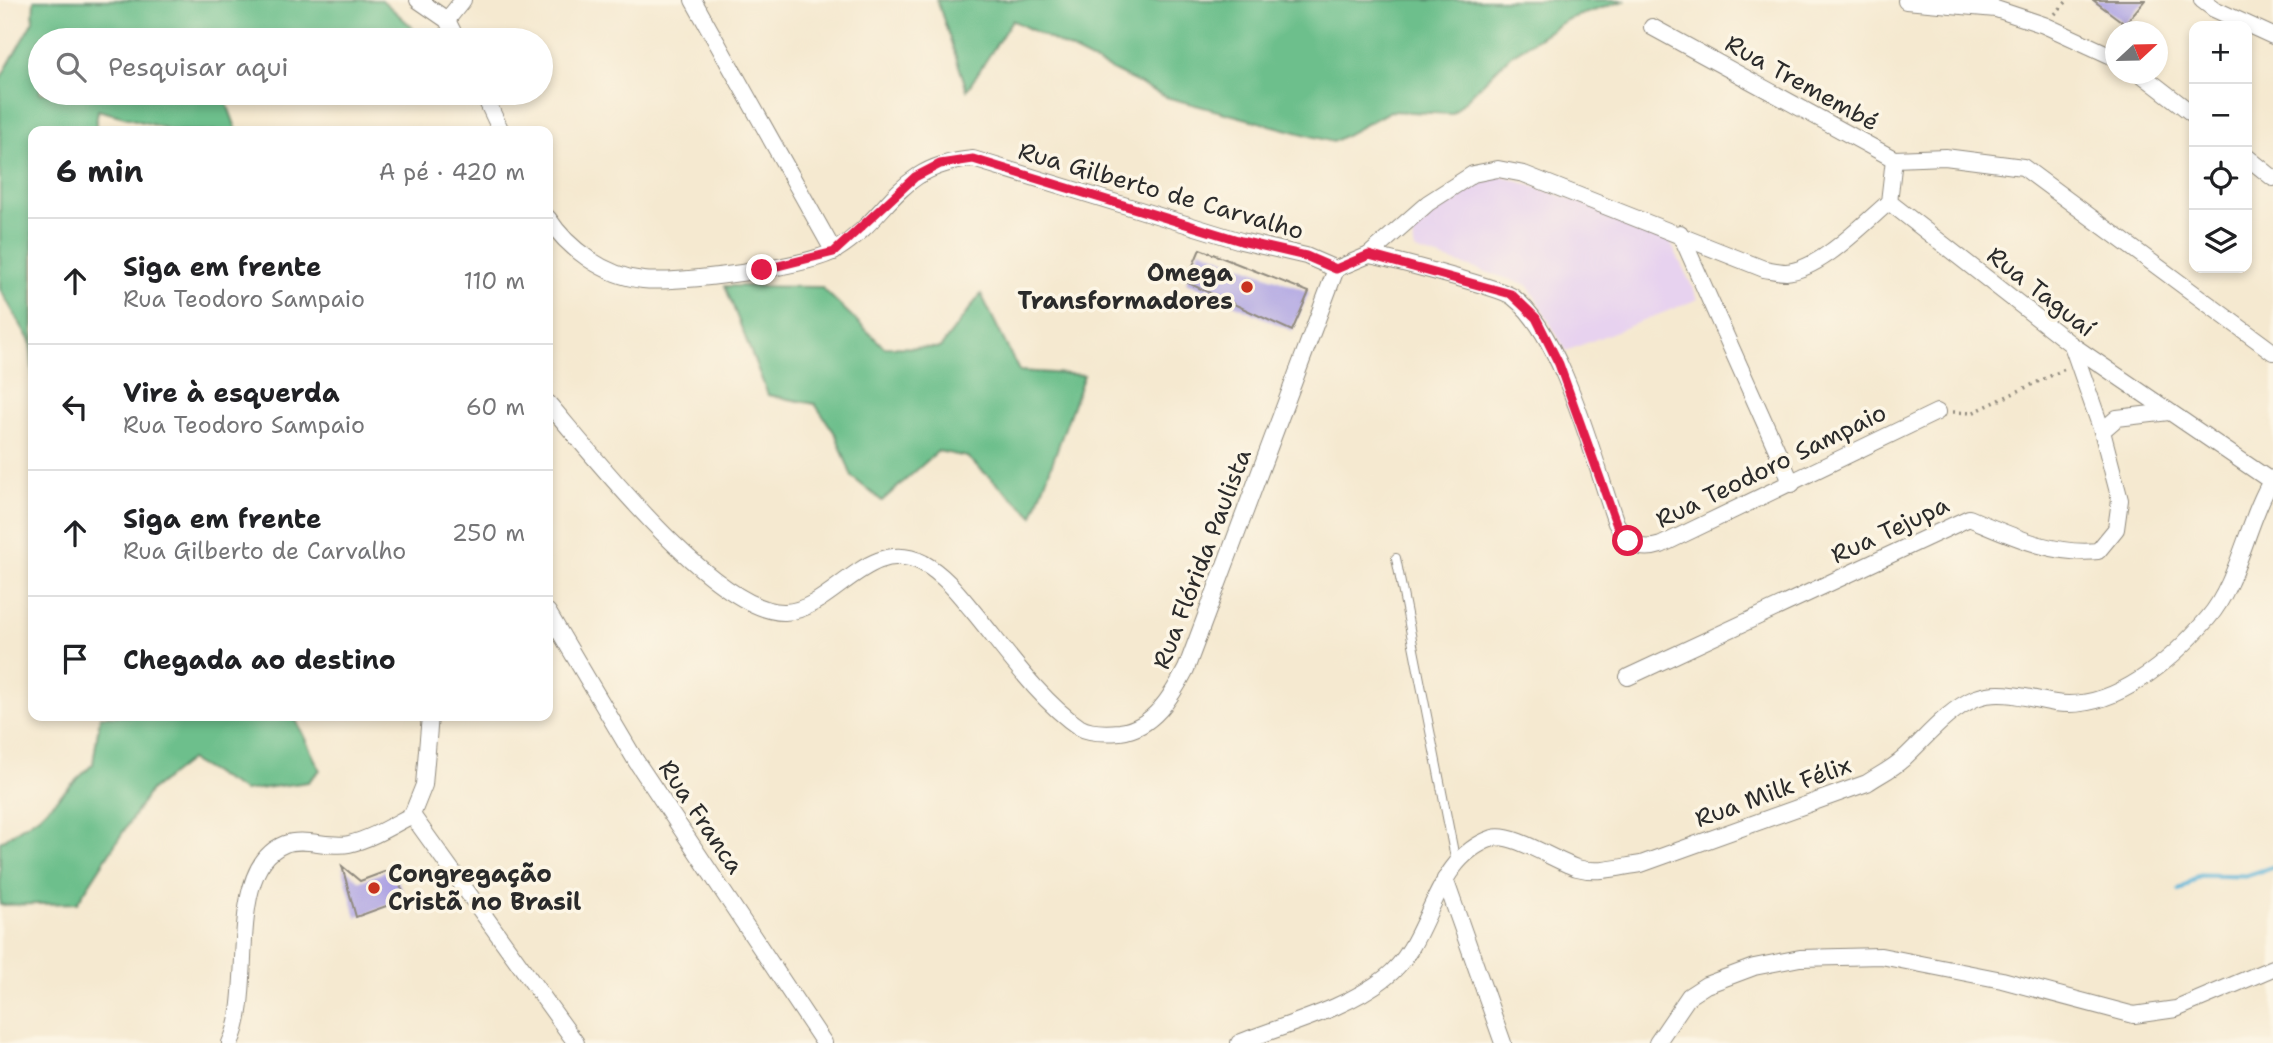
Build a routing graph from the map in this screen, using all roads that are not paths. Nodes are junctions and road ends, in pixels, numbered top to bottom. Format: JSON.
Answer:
{"nodes":[{"id":1,"x":418,"y":0,"type":"edge"},
{"id":2,"x":463,"y":0,"type":"edge"},
{"id":3,"x":693,"y":0,"type":"edge"},
{"id":4,"x":2202,"y":0,"type":"edge"},
{"id":5,"x":1906,"y":1,"type":"edge"},
{"id":6,"x":447,"y":20,"type":"junction"},
{"id":7,"x":1652,"y":27,"type":"dead end"},
{"id":8,"x":451,"y":28,"type":"edge"},
{"id":9,"x":2273,"y":36,"type":"edge"},
{"id":10,"x":2105,"y":53,"type":"edge"},
{"id":11,"x":2154,"y":84,"type":"edge"},
{"id":12,"x":489,"y":105,"type":"edge"},
{"id":13,"x":2189,"y":111,"type":"edge"},
{"id":14,"x":499,"y":126,"type":"edge"},
{"id":15,"x":1894,"y":159,"type":"junction"},
{"id":16,"x":2252,"y":161,"type":"edge"},
{"id":17,"x":2273,"y":178,"type":"edge"},
{"id":18,"x":1889,"y":202,"type":"junction"},
{"id":19,"x":553,"y":226,"type":"edge"},
{"id":20,"x":1681,"y":233,"type":"junction"},
{"id":21,"x":834,"y":252,"type":"junction"},
{"id":22,"x":1369,"y":255,"type":"junction"},
{"id":23,"x":1336,"y":269,"type":"junction"},
{"id":24,"x":2072,"y":345,"type":"junction"},
{"id":25,"x":2269,"y":347,"type":"edge"},
{"id":26,"x":553,"y":408,"type":"edge"},
{"id":27,"x":1937,"y":412,"type":"road end"},
{"id":28,"x":2169,"y":412,"type":"junction"},
{"id":29,"x":2102,"y":431,"type":"junction"},
{"id":30,"x":2272,"y":480,"type":"edge"},
{"id":31,"x":1792,"y":484,"type":"junction"},
{"id":32,"x":1396,"y":558,"type":"dead end"},
{"id":33,"x":553,"y":620,"type":"edge"},
{"id":34,"x":1628,"y":677,"type":"dead end"},
{"id":35,"x":430,"y":721,"type":"edge"},
{"id":36,"x":412,"y":815,"type":"junction"},
{"id":37,"x":1456,"y":863,"type":"junction"},
{"id":38,"x":1445,"y":879,"type":"junction"},
{"id":39,"x":2273,"y":968,"type":"edge"},
{"id":40,"x":230,"y":1043,"type":"edge"},
{"id":41,"x":576,"y":1043,"type":"edge"},
{"id":42,"x":824,"y":1043,"type":"edge"},
{"id":43,"x":1239,"y":1043,"type":"edge"},
{"id":44,"x":1503,"y":1043,"type":"edge"},
{"id":45,"x":1657,"y":1043,"type":"edge"}],
"edges":[{"from":1,"to":6,"type":"street"},
{"from":2,"to":6,"type":"street"},
{"from":3,"to":21,"type":"street"},
{"from":4,"to":9,"type":"street"},
{"from":5,"to":10,"type":"street"},
{"from":6,"to":8,"type":"street"},
{"from":7,"to":15,"type":"street","name":"Rua Tremembé"},
{"from":11,"to":13,"type":"street"},
{"from":12,"to":14,"type":"street"},
{"from":15,"to":18,"type":"street"},
{"from":15,"to":25,"type":"street"},
{"from":16,"to":17,"type":"street"},
{"from":18,"to":20,"type":"street"},
{"from":18,"to":24,"type":"street","name":"Rua Taguaí"},
{"from":19,"to":21,"type":"street","name":"Rua Gilberto de Carvalho"},
{"from":20,"to":22,"type":"street"},
{"from":20,"to":31,"type":"street"},
{"from":21,"to":23,"type":"street","name":"Rua Gilberto de Carvalho"},
{"from":22,"to":23,"type":"street"},
{"from":22,"to":31,"type":"street","name":"Rua Teodoro Sampaio"},
{"from":23,"to":26,"type":"street","name":"Rua Flórida Paulista"},
{"from":24,"to":28,"type":"street","name":"Rua Taguaí"},
{"from":24,"to":29,"type":"street","name":"Rua Tejupa"},
{"from":27,"to":31,"type":"street","name":"Rua Teodoro Sampaio"},
{"from":28,"to":29,"type":"street"},
{"from":28,"to":30,"type":"street"},
{"from":29,"to":34,"type":"street","name":"Rua Tejupa"},
{"from":30,"to":37,"type":"street","name":"Rua Milk Félix"},
{"from":32,"to":37,"type":"lane"},
{"from":33,"to":42,"type":"street","name":"Rua Franca"},
{"from":35,"to":36,"type":"street"},
{"from":36,"to":40,"type":"street"},
{"from":36,"to":41,"type":"street"},
{"from":37,"to":38,"type":"street","name":"Rua Milk Félix"},
{"from":38,"to":43,"type":"street","name":"Rua Milk Félix"},
{"from":38,"to":44,"type":"street"},
{"from":39,"to":45,"type":"street"}]}
